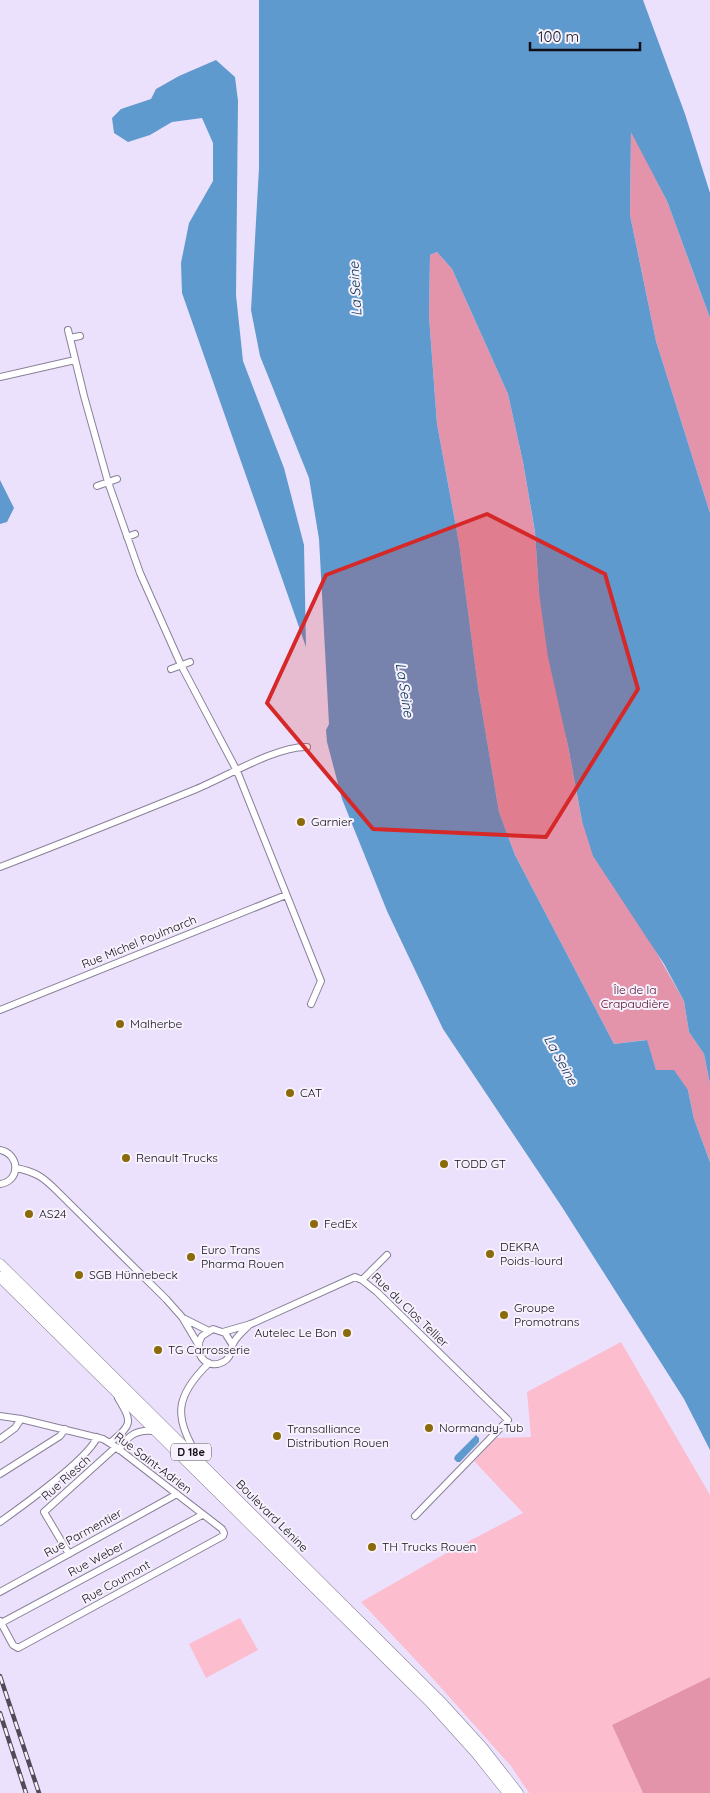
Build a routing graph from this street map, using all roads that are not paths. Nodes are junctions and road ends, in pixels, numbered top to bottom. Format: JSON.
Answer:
{"nodes":[{"id":1,"x":68,"y":330,"type":"dead end"},
{"id":2,"x":80,"y":336,"type":"dead end"},
{"id":3,"x":70,"y":338,"type":"junction"},
{"id":4,"x":75,"y":360,"type":"junction"},
{"id":5,"x":0,"y":378,"type":"edge"},
{"id":6,"x":117,"y":479,"type":"dead end"},
{"id":7,"x":108,"y":482,"type":"junction"},
{"id":8,"x":97,"y":486,"type":"dead end"},
{"id":9,"x":135,"y":534,"type":"dead end"},
{"id":10,"x":127,"y":537,"type":"junction"},
{"id":11,"x":190,"y":662,"type":"dead end"},
{"id":12,"x":181,"y":665,"type":"junction"},
{"id":13,"x":171,"y":669,"type":"dead end"},
{"id":14,"x":307,"y":747,"type":"dead end"},
{"id":15,"x":237,"y":771,"type":"junction"},
{"id":16,"x":0,"y":867,"type":"edge"},
{"id":17,"x":286,"y":895,"type":"junction"},
{"id":18,"x":311,"y":1004,"type":"dead end"},
{"id":19,"x":0,"y":1010,"type":"edge"},
{"id":20,"x":0,"y":1150,"type":"edge"},
{"id":21,"x":16,"y":1168,"type":"junction"},
{"id":22,"x":0,"y":1184,"type":"edge"},
{"id":23,"x":387,"y":1255,"type":"dead end"},
{"id":24,"x":0,"y":1264,"type":"edge"},
{"id":25,"x":0,"y":1277,"type":"edge"},
{"id":26,"x":362,"y":1280,"type":"junction"},
{"id":27,"x":182,"y":1317,"type":"junction"},
{"id":28,"x":251,"y":1324,"type":"junction"},
{"id":29,"x":209,"y":1331,"type":"junction"},
{"id":30,"x":223,"y":1332,"type":"junction"},
{"id":31,"x":198,"y":1344,"type":"junction"},
{"id":32,"x":232,"y":1344,"type":"junction"},
{"id":33,"x":209,"y":1363,"type":"junction"},
{"id":34,"x":112,"y":1388,"type":"junction"},
{"id":35,"x":0,"y":1416,"type":"edge"},
{"id":36,"x":21,"y":1419,"type":"junction"},
{"id":37,"x":65,"y":1429,"type":"junction"},
{"id":38,"x":156,"y":1431,"type":"junction"},
{"id":39,"x":97,"y":1437,"type":"junction"},
{"id":40,"x":0,"y":1439,"type":"edge"},
{"id":41,"x":115,"y":1447,"type":"junction"},
{"id":42,"x":203,"y":1464,"type":"junction"},
{"id":43,"x":0,"y":1474,"type":"edge"},
{"id":44,"x":177,"y":1494,"type":"junction"},
{"id":45,"x":202,"y":1515,"type":"junction"},
{"id":46,"x":415,"y":1516,"type":"dead end"},
{"id":47,"x":0,"y":1522,"type":"edge"},
{"id":48,"x":224,"y":1533,"type":"joint"},
{"id":49,"x":69,"y":1554,"type":"junction"},
{"id":50,"x":0,"y":1592,"type":"edge"},
{"id":51,"x":1,"y":1622,"type":"edge"},
{"id":52,"x":508,"y":1793,"type":"edge"},
{"id":53,"x":518,"y":1793,"type":"edge"}],
"edges":[{"from":1,"to":3,"type":"street"},
{"from":2,"to":3,"type":"street"},
{"from":3,"to":4,"type":"street"},
{"from":4,"to":5,"type":"street"},
{"from":4,"to":7,"type":"street"},
{"from":6,"to":7,"type":"street"},
{"from":7,"to":8,"type":"street"},
{"from":7,"to":10,"type":"street"},
{"from":9,"to":10,"type":"street"},
{"from":10,"to":12,"type":"street"},
{"from":11,"to":12,"type":"street"},
{"from":12,"to":13,"type":"street"},
{"from":12,"to":15,"type":"street"},
{"from":14,"to":15,"type":"street"},
{"from":15,"to":16,"type":"street"},
{"from":15,"to":17,"type":"street"},
{"from":17,"to":18,"type":"street"},
{"from":17,"to":19,"type":"street","name":"Rue Michel Poulmarch"},
{"from":20,"to":21,"type":"street"},
{"from":21,"to":22,"type":"street"},
{"from":21,"to":27,"type":"street","name":"Rue du Clos Tellier"},
{"from":23,"to":26,"type":"street"},
{"from":24,"to":42,"type":"main road","name":"Boulevard Lénine","number":"D 18e"},
{"from":25,"to":34,"type":"main road","name":"Boulevard Lénine","number":"D 18e"},
{"from":26,"to":28,"type":"street","name":"Rue du Clos Tellier"},
{"from":26,"to":46,"type":"street","name":"Rue du Clos Tellier"},
{"from":27,"to":29,"type":"street","name":"Rue du Clos Tellier"},
{"from":27,"to":31,"type":"street","name":"Rue du Clos Tellier"},
{"from":28,"to":30,"type":"street","name":"Rue du Clos Tellier"},
{"from":28,"to":32,"type":"street","name":"Rue du Clos Tellier"},
{"from":29,"to":30,"type":"street","name":"Rue du Clos Tellier"},
{"from":29,"to":31,"type":"street"},
{"from":30,"to":32,"type":"street"},
{"from":31,"to":33,"type":"street","name":"Rue du Clos Tellier"},
{"from":32,"to":33,"type":"street","name":"Rue du Clos Tellier"},
{"from":33,"to":42,"type":"street"},
{"from":34,"to":38,"type":"main road","name":"Boulevard Lénine","number":"D 18e"},
{"from":34,"to":41,"type":"street"},
{"from":35,"to":36,"type":"street","name":"Rue Saint-Adrien"},
{"from":36,"to":37,"type":"street","name":"Rue Saint-Adrien"},
{"from":36,"to":40,"type":"street"},
{"from":37,"to":39,"type":"street","name":"Rue Saint-Adrien"},
{"from":37,"to":43,"type":"street"},
{"from":38,"to":41,"type":"street"},
{"from":38,"to":52,"type":"main road","name":"Boulevard Lénine","number":"D 18e"},
{"from":39,"to":41,"type":"street","name":"Rue Saint-Adrien"},
{"from":39,"to":47,"type":"street"},
{"from":41,"to":44,"type":"street","name":"Rue Saint-Adrien"},
{"from":41,"to":49,"type":"street","name":"Rue Riesch"},
{"from":42,"to":53,"type":"main road","name":"Boulevard Lénine","number":"D 18e"},
{"from":44,"to":45,"type":"street","name":"Rue Saint-Adrien"},
{"from":44,"to":49,"type":"street","name":"Rue Parmentier"},
{"from":45,"to":48,"type":"street","name":"Rue Saint-Adrien"},
{"from":45,"to":51,"type":"street","name":"Rue Weber"},
{"from":48,"to":51,"type":"street","name":"Rue Coumont"},
{"from":49,"to":50,"type":"street","name":"Rue Parmentier"}]}
